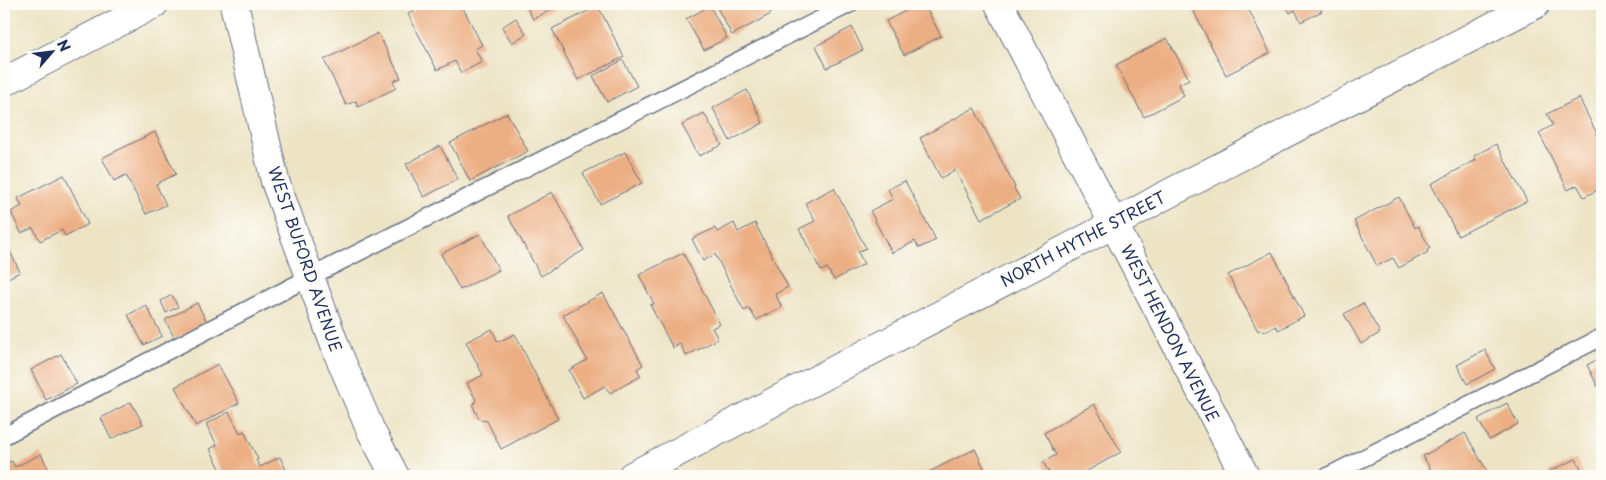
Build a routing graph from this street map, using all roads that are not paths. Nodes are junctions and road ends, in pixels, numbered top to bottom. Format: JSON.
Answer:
{"nodes":[{"id":1,"x":154,"y":4,"type":"edge"},
{"id":2,"x":234,"y":4,"type":"edge"},
{"id":3,"x":850,"y":4,"type":"edge"},
{"id":4,"x":999,"y":4,"type":"edge"},
{"id":5,"x":1536,"y":4,"type":"edge"},
{"id":6,"x":4,"y":82,"type":"edge"},
{"id":7,"x":1114,"y":224,"type":"junction"},
{"id":8,"x":310,"y":277,"type":"junction"},
{"id":9,"x":1602,"y":337,"type":"edge"},
{"id":10,"x":4,"y":436,"type":"edge"},
{"id":11,"x":395,"y":476,"type":"edge"},
{"id":12,"x":632,"y":476,"type":"edge"},
{"id":13,"x":1244,"y":476,"type":"edge"},
{"id":14,"x":1328,"y":476,"type":"edge"}],
"edges":[{"from":1,"to":6,"type":"street"},
{"from":2,"to":8,"type":"street","name":"WEST BUFORD AVENUE"},
{"from":3,"to":8,"type":"lane"},
{"from":4,"to":7,"type":"street","name":"WEST HENDON AVENUE"},
{"from":5,"to":7,"type":"street","name":"NORTH HYTHE STREET"},
{"from":7,"to":12,"type":"street","name":"NORTH HYTHE STREET"},
{"from":7,"to":13,"type":"street","name":"WEST HENDON AVENUE"},
{"from":8,"to":10,"type":"lane"},
{"from":8,"to":11,"type":"street","name":"WEST BUFORD AVENUE"},
{"from":9,"to":14,"type":"lane"}]}
